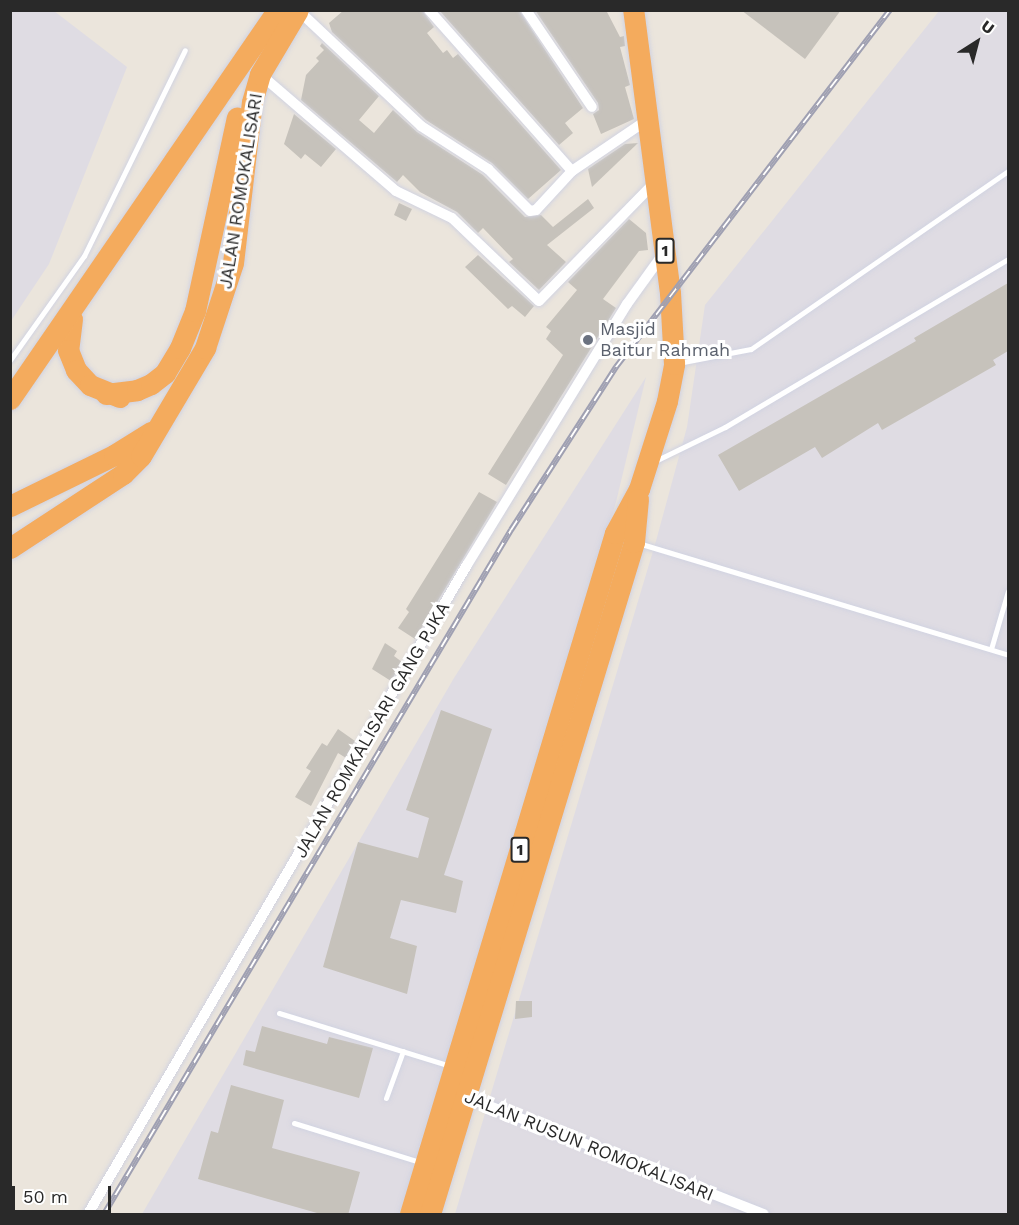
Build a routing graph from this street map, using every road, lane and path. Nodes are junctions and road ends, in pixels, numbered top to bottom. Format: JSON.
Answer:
{"nodes":[{"id":1,"x":277,"y":10,"type":"edge"},
{"id":2,"x":298,"y":10,"type":"edge"},
{"id":3,"x":429,"y":10,"type":"edge"},
{"id":4,"x":526,"y":10,"type":"edge"},
{"id":5,"x":633,"y":10,"type":"edge"},
{"id":6,"x":185,"y":50,"type":"dead end"},
{"id":7,"x":260,"y":74,"type":"junction"},
{"id":8,"x":592,"y":107,"type":"dead end"},
{"id":9,"x":647,"y":120,"type":"junction"},
{"id":10,"x":572,"y":171,"type":"junction"},
{"id":11,"x":1008,"y":171,"type":"edge"},
{"id":12,"x":656,"y":181,"type":"junction"},
{"id":13,"x":664,"y":251,"type":"junction"},
{"id":14,"x":1008,"y":259,"type":"edge"},
{"id":15,"x":76,"y":307,"type":"junction"},
{"id":16,"x":10,"y":360,"type":"edge"},
{"id":17,"x":674,"y":364,"type":"junction"},
{"id":18,"x":190,"y":375,"type":"junction"},
{"id":19,"x":106,"y":394,"type":"junction"},
{"id":20,"x":10,"y":399,"type":"edge"},
{"id":21,"x":157,"y":429,"type":"junction"},
{"id":22,"x":649,"y":464,"type":"junction"},
{"id":23,"x":639,"y":489,"type":"junction"},
{"id":24,"x":10,"y":506,"type":"edge"},
{"id":25,"x":615,"y":533,"type":"junction"},
{"id":26,"x":634,"y":542,"type":"junction"},
{"id":27,"x":10,"y":548,"type":"edge"},
{"id":28,"x":1008,"y":591,"type":"edge"},
{"id":29,"x":991,"y":649,"type":"junction"},
{"id":30,"x":1008,"y":655,"type":"edge"},
{"id":31,"x":279,"y":1013,"type":"dead end"},
{"id":32,"x":404,"y":1051,"type":"junction"},
{"id":33,"x":454,"y":1067,"type":"junction"},
{"id":34,"x":474,"y":1074,"type":"junction"},
{"id":35,"x":447,"y":1089,"type":"junction"},
{"id":36,"x":386,"y":1098,"type":"dead end"},
{"id":37,"x":467,"y":1098,"type":"junction"},
{"id":38,"x":294,"y":1123,"type":"dead end"},
{"id":39,"x":435,"y":1166,"type":"junction"},
{"id":40,"x":88,"y":1215,"type":"edge"},
{"id":41,"x":410,"y":1215,"type":"edge"},
{"id":42,"x":430,"y":1215,"type":"edge"},
{"id":43,"x":764,"y":1215,"type":"edge"}],
"edges":[{"from":1,"to":15,"type":"highway","name":"JALAN ROMOKALISARI"},
{"from":2,"to":7,"type":"highway","name":"JALAN ROMOKALISARI"},
{"from":2,"to":10,"type":"street"},
{"from":3,"to":10,"type":"street"},
{"from":4,"to":8,"type":"street"},
{"from":5,"to":9,"type":"highway","number":"1"},
{"from":6,"to":16,"type":"lane"},
{"from":7,"to":12,"type":"street"},
{"from":7,"to":18,"type":"highway","name":"JALAN ROMOKALISARI"},
{"from":7,"to":19,"type":"highway"},
{"from":9,"to":10,"type":"street"},
{"from":9,"to":12,"type":"highway","number":"1"},
{"from":11,"to":17,"type":"lane"},
{"from":12,"to":13,"type":"highway","number":"1"},
{"from":13,"to":17,"type":"highway","number":"1"},
{"from":13,"to":40,"type":"street","name":"JALAN ROMKALISARI GANG PJKA"},
{"from":14,"to":22,"type":"lane"},
{"from":15,"to":19,"type":"highway"},
{"from":15,"to":20,"type":"highway","name":"JALAN ROMOKALISARI"},
{"from":17,"to":22,"type":"highway","number":"1"},
{"from":18,"to":19,"type":"highway"},
{"from":18,"to":21,"type":"highway","name":"JALAN ROMOKALISARI"},
{"from":21,"to":24,"type":"highway"},
{"from":21,"to":27,"type":"highway","name":"JALAN ROMOKALISARI"},
{"from":22,"to":23,"type":"highway","number":"1"},
{"from":23,"to":25,"type":"highway","number":"1"},
{"from":23,"to":26,"type":"highway","number":"1"},
{"from":25,"to":26,"type":"lane"},
{"from":25,"to":33,"type":"highway","number":"1"},
{"from":26,"to":29,"type":"lane"},
{"from":26,"to":34,"type":"highway","number":"1"},
{"from":28,"to":29,"type":"lane"},
{"from":29,"to":30,"type":"lane"},
{"from":31,"to":32,"type":"lane"},
{"from":32,"to":33,"type":"lane"},
{"from":32,"to":36,"type":"lane"},
{"from":33,"to":34,"type":"lane"},
{"from":33,"to":35,"type":"highway","number":"1"},
{"from":34,"to":37,"type":"highway","number":"1"},
{"from":35,"to":37,"type":"street","name":"JALAN RUSUN ROMOKALISARI"},
{"from":35,"to":39,"type":"highway","number":"1"},
{"from":37,"to":39,"type":"highway","number":"1"},
{"from":37,"to":43,"type":"street","name":"JALAN RUSUN ROMOKALISARI"},
{"from":38,"to":39,"type":"lane"},
{"from":39,"to":41,"type":"highway","number":"1"},
{"from":39,"to":42,"type":"highway","number":"1"}]}
